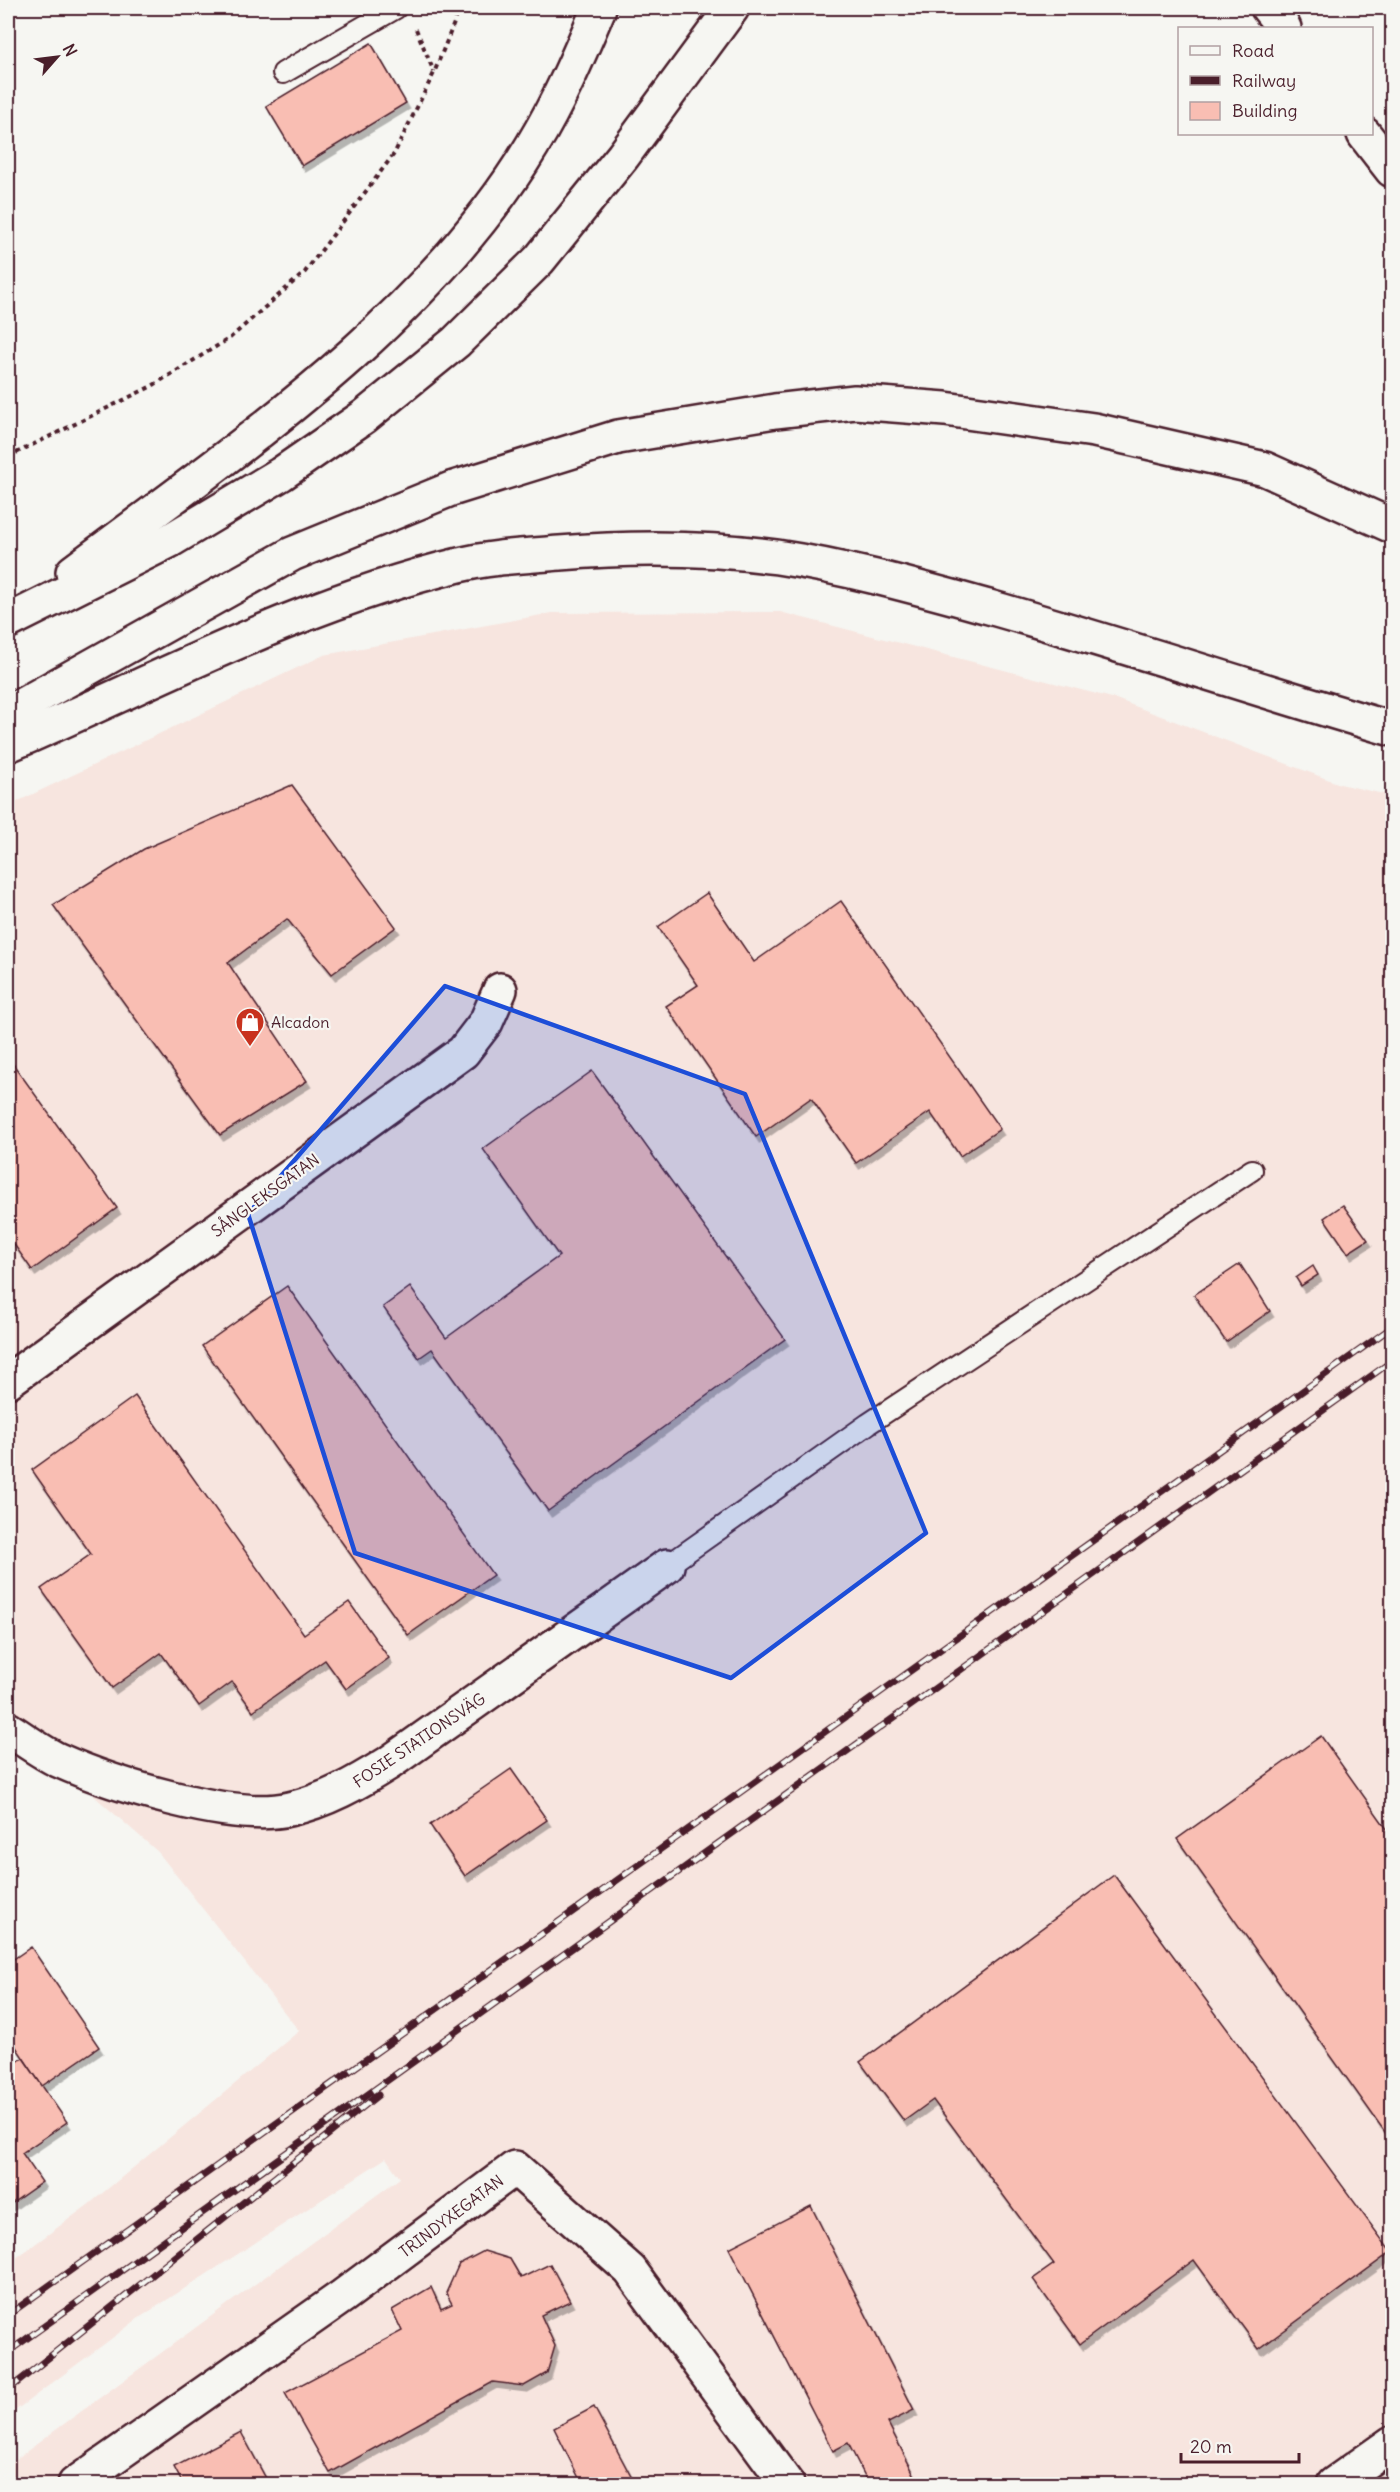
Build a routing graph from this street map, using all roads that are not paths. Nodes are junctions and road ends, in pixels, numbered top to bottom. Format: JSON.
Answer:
{"nodes":[{"id":1,"x":599,"y":8,"type":"edge"},
{"id":2,"x":732,"y":8,"type":"edge"},
{"id":3,"x":1268,"y":8,"type":"edge"},
{"id":4,"x":404,"y":13,"type":"edge"},
{"id":5,"x":1283,"y":27,"type":"edge"},
{"id":6,"x":284,"y":73,"type":"dead end"},
{"id":7,"x":1365,"y":135,"type":"edge"},
{"id":8,"x":1392,"y":170,"type":"edge"},
{"id":9,"x":1392,"y":526,"type":"edge"},
{"id":10,"x":8,"y":621,"type":"edge"},
{"id":11,"x":8,"y":713,"type":"edge"},
{"id":12,"x":1392,"y":729,"type":"edge"},
{"id":13,"x":8,"y":745,"type":"edge"},
{"id":14,"x":500,"y":990,"type":"dead end"},
{"id":15,"x":1252,"y":1170,"type":"dead end"},
{"id":16,"x":8,"y":1381,"type":"edge"},
{"id":17,"x":667,"y":1566,"type":"joint"},
{"id":18,"x":8,"y":1729,"type":"edge"},
{"id":19,"x":1392,"y":2443,"type":"edge"},
{"id":20,"x":75,"y":2484,"type":"edge"},
{"id":21,"x":787,"y":2484,"type":"edge"},
{"id":22,"x":1334,"y":2484,"type":"edge"}],
"edges":[{"from":1,"to":10,"type":"main road"},
{"from":2,"to":10,"type":"main road"},
{"from":3,"to":5,"type":"main road"},
{"from":4,"to":6,"type":"lane"},
{"from":7,"to":8,"type":"main road"},
{"from":9,"to":11,"type":"main road"},
{"from":12,"to":13,"type":"main road"},
{"from":14,"to":16,"type":"main road","name":"SÅNGLEKSGATAN"},
{"from":15,"to":17,"type":"lane"},
{"from":17,"to":18,"type":"main road","name":"FOSIE STATIONSVÄG"},
{"from":19,"to":22,"type":"main road"},
{"from":20,"to":21,"type":"main road","name":"TRINDYXEGATAN"}]}
